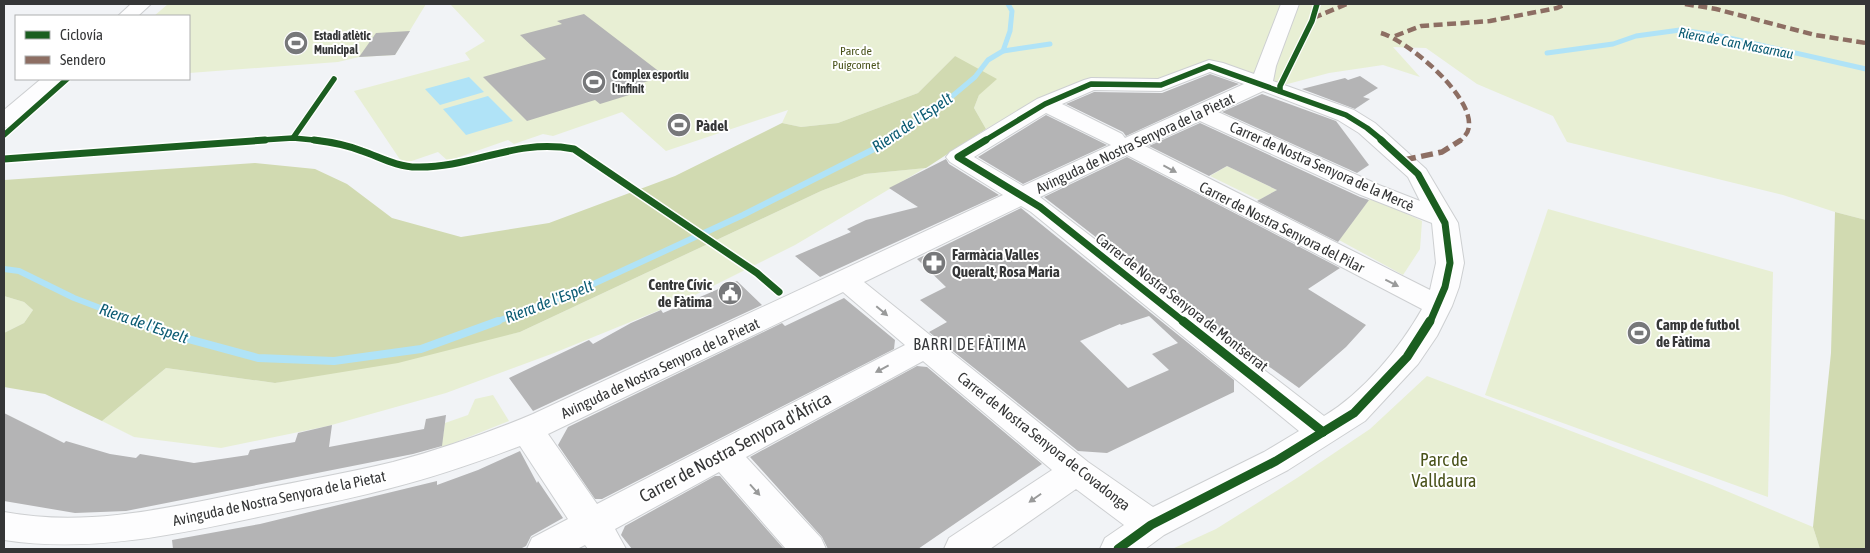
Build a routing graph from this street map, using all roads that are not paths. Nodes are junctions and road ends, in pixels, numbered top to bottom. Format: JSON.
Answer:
{"nodes":[{"id":1,"x":142,"y":4,"type":"edge"},
{"id":2,"x":1290,"y":4,"type":"edge"},
{"id":3,"x":128,"y":15,"type":"edge"},
{"id":4,"x":1264,"y":75,"type":"junction"},
{"id":5,"x":52,"y":80,"type":"edge"},
{"id":6,"x":1146,"y":86,"type":"junction"},
{"id":7,"x":1044,"y":104,"type":"junction"},
{"id":8,"x":1194,"y":110,"type":"junction"},
{"id":9,"x":4,"y":121,"type":"edge"},
{"id":10,"x":1120,"y":142,"type":"junction"},
{"id":11,"x":1021,"y":196,"type":"junction"},
{"id":12,"x":1442,"y":218,"type":"junction"},
{"id":13,"x":845,"y":280,"type":"junction"},
{"id":14,"x":1438,"y":306,"type":"junction"},
{"id":15,"x":925,"y":346,"type":"junction"},
{"id":16,"x":527,"y":430,"type":"junction"},
{"id":17,"x":1324,"y":433,"type":"junction"},
{"id":18,"x":723,"y":454,"type":"junction"},
{"id":19,"x":1076,"y":470,"type":"junction"},
{"id":20,"x":1151,"y":525,"type":"junction"},
{"id":21,"x":12,"y":536,"type":"edge"},
{"id":22,"x":600,"y":537,"type":"edge"},
{"id":23,"x":545,"y":549,"type":"edge"},
{"id":24,"x":808,"y":549,"type":"edge"},
{"id":25,"x":962,"y":549,"type":"edge"},
{"id":26,"x":1118,"y":549,"type":"edge"}],
"edges":[{"from":1,"to":3,"type":"street"},
{"from":2,"to":4,"type":"street"},
{"from":4,"to":6,"type":"street"},
{"from":4,"to":8,"type":"street","name":"Avinguda de Nostra Senyora de la Pietat"},
{"from":4,"to":12,"type":"street"},
{"from":5,"to":9,"type":"street"},
{"from":6,"to":7,"type":"street"},
{"from":6,"to":8,"type":"street","name":"Carrer de Nostra Senyora de la Mercè"},
{"from":7,"to":10,"type":"street","name":"Carrer de Nostra Senyora del Pilar"},
{"from":7,"to":11,"type":"street","name":"Carrer de Nostra Senyora de Montserrat"},
{"from":8,"to":10,"type":"street","name":"Avinguda de Nostra Senyora de la Pietat"},
{"from":8,"to":12,"type":"street","name":"Carrer de Nostra Senyora de la Mercè"},
{"from":10,"to":11,"type":"street","name":"Avinguda de Nostra Senyora de la Pietat"},
{"from":10,"to":14,"type":"street","name":"Carrer de Nostra Senyora del Pilar","one_way":true},
{"from":11,"to":13,"type":"street","name":"Avinguda de Nostra Senyora de la Pietat"},
{"from":11,"to":17,"type":"street","name":"Carrer de Nostra Senyora de Montserrat"},
{"from":12,"to":14,"type":"street"},
{"from":13,"to":15,"type":"street","name":"Carrer de Nostra Senyora de Covadonga","one_way":true},
{"from":13,"to":16,"type":"street","name":"Avinguda de Nostra Senyora de la Pietat"},
{"from":14,"to":17,"type":"street"},
{"from":15,"to":18,"type":"street","name":"Carrer de Nostra Senyora d'Àfrica","one_way":true},
{"from":15,"to":19,"type":"street","name":"Carrer de Nostra Senyora de Covadonga"},
{"from":16,"to":21,"type":"street","name":"Avinguda de Nostra Senyora de la Pietat"},
{"from":16,"to":22,"type":"street"},
{"from":17,"to":20,"type":"street"},
{"from":18,"to":22,"type":"street","name":"Carrer de Nostra Senyora d'Àfrica"},
{"from":18,"to":24,"type":"street","one_way":true},
{"from":19,"to":20,"type":"street","name":"Carrer de Nostra Senyora de Covadonga"},
{"from":19,"to":25,"type":"street","one_way":true},
{"from":20,"to":26,"type":"street"},
{"from":22,"to":23,"type":"street","name":"Carrer de Nostra Senyora d'Àfrica"}]}
